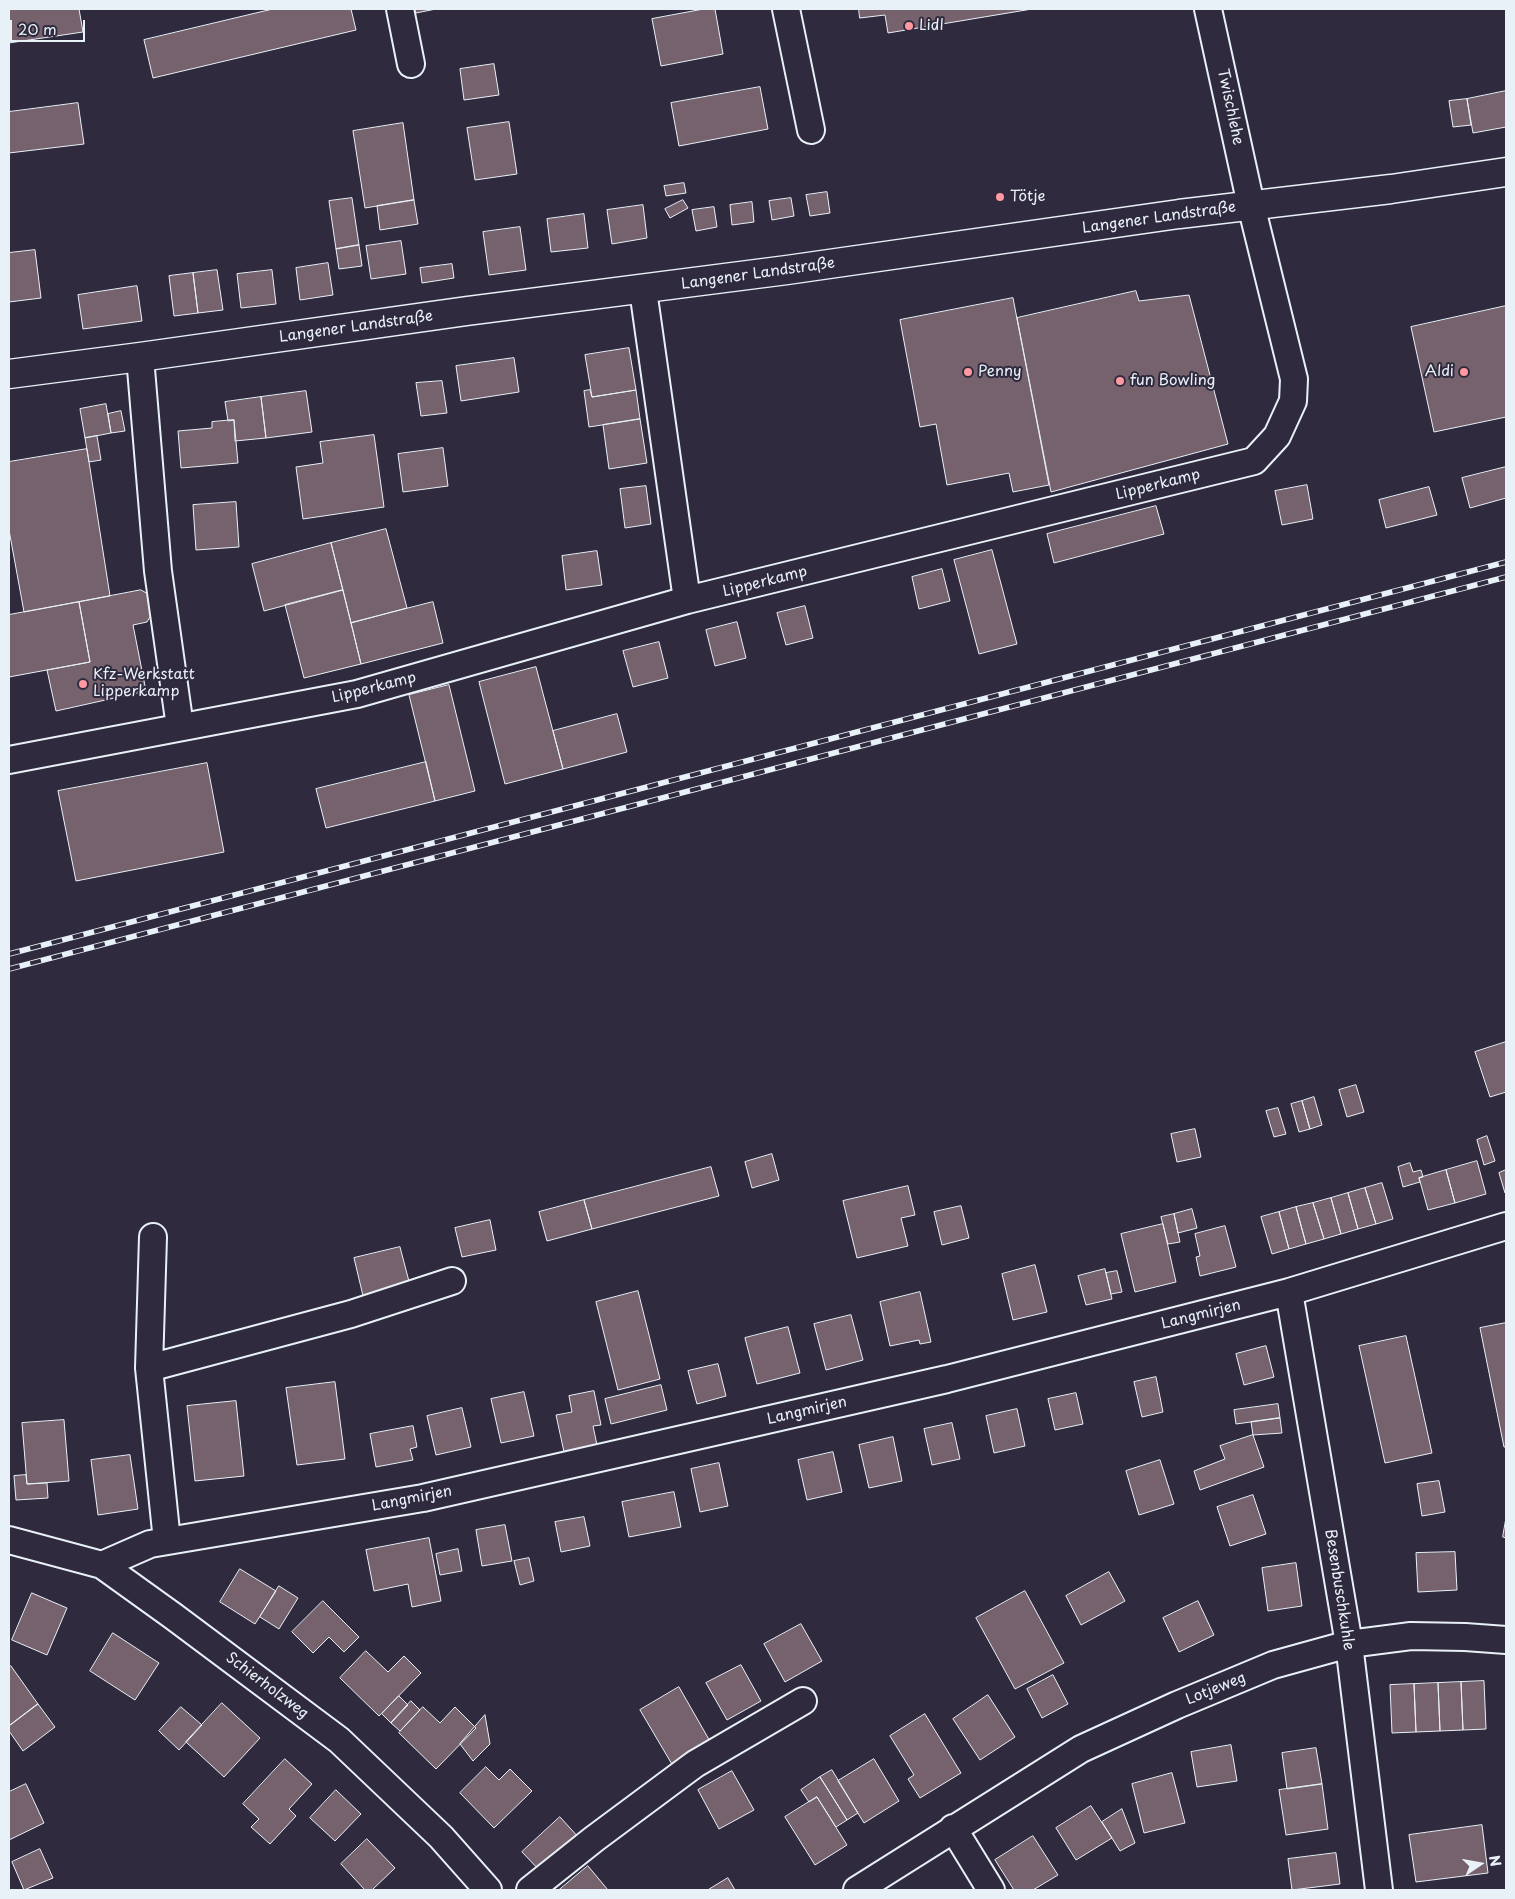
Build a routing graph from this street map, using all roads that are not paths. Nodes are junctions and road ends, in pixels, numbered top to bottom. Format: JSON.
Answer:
{"nodes":[{"id":1,"x":400,"y":9,"type":"edge"},
{"id":2,"x":786,"y":9,"type":"edge"},
{"id":3,"x":1208,"y":9,"type":"edge"},
{"id":4,"x":411,"y":64,"type":"dead end"},
{"id":5,"x":811,"y":130,"type":"dead end"},
{"id":6,"x":1506,"y":172,"type":"edge"},
{"id":7,"x":1251,"y":205,"type":"junction"},
{"id":8,"x":643,"y":290,"type":"junction"},
{"id":9,"x":140,"y":357,"type":"junction"},
{"id":10,"x":9,"y":374,"type":"edge"},
{"id":11,"x":687,"y":600,"type":"junction"},
{"id":12,"x":180,"y":726,"type":"junction"},
{"id":13,"x":9,"y":760,"type":"edge"},
{"id":14,"x":1506,"y":1226,"type":"edge"},
{"id":15,"x":153,"y":1236,"type":"dead end"},
{"id":16,"x":452,"y":1281,"type":"dead end"},
{"id":17,"x":1289,"y":1292,"type":"junction"},
{"id":18,"x":149,"y":1368,"type":"junction"},
{"id":19,"x":9,"y":1540,"type":"edge"},
{"id":20,"x":167,"y":1541,"type":"junction"},
{"id":21,"x":102,"y":1565,"type":"junction"},
{"id":22,"x":1506,"y":1640,"type":"edge"},
{"id":23,"x":1349,"y":1644,"type":"junction"},
{"id":24,"x":802,"y":1701,"type":"dead end"},
{"id":25,"x":953,"y":1828,"type":"junction"},
{"id":26,"x":488,"y":1890,"type":"edge"},
{"id":27,"x":530,"y":1890,"type":"edge"},
{"id":28,"x":857,"y":1890,"type":"edge"},
{"id":29,"x":991,"y":1890,"type":"edge"},
{"id":30,"x":1379,"y":1890,"type":"edge"}],
"edges":[{"from":1,"to":4,"type":"street"},
{"from":2,"to":5,"type":"street"},
{"from":3,"to":7,"type":"street","name":"Twischlehe"},
{"from":6,"to":7,"type":"main road","name":"Langener Landstraße"},
{"from":7,"to":8,"type":"main road","name":"Langener Landstraße"},
{"from":7,"to":11,"type":"street","name":"Lipperkamp"},
{"from":8,"to":9,"type":"main road","name":"Langener Landstraße"},
{"from":8,"to":11,"type":"street"},
{"from":9,"to":10,"type":"main road","name":"Langener Landstraße"},
{"from":9,"to":12,"type":"street"},
{"from":11,"to":12,"type":"street","name":"Lipperkamp"},
{"from":12,"to":13,"type":"street","name":"Lipperkamp"},
{"from":14,"to":17,"type":"street","name":"Langmirjen"},
{"from":15,"to":18,"type":"street"},
{"from":16,"to":18,"type":"street"},
{"from":17,"to":20,"type":"street","name":"Langmirjen"},
{"from":17,"to":23,"type":"street","name":"Besenbuschkuhle"},
{"from":18,"to":20,"type":"street"},
{"from":19,"to":21,"type":"street","name":"Schierholzweg"},
{"from":20,"to":21,"type":"street","name":"Langmirjen"},
{"from":21,"to":26,"type":"street","name":"Schierholzweg"},
{"from":22,"to":23,"type":"street","name":"Lotjeweg"},
{"from":23,"to":25,"type":"street","name":"Lotjeweg"},
{"from":23,"to":30,"type":"street","name":"Besenbuschkuhle"},
{"from":24,"to":27,"type":"street"},
{"from":25,"to":28,"type":"street","name":"Lotjeweg"},
{"from":25,"to":29,"type":"street"}]}
